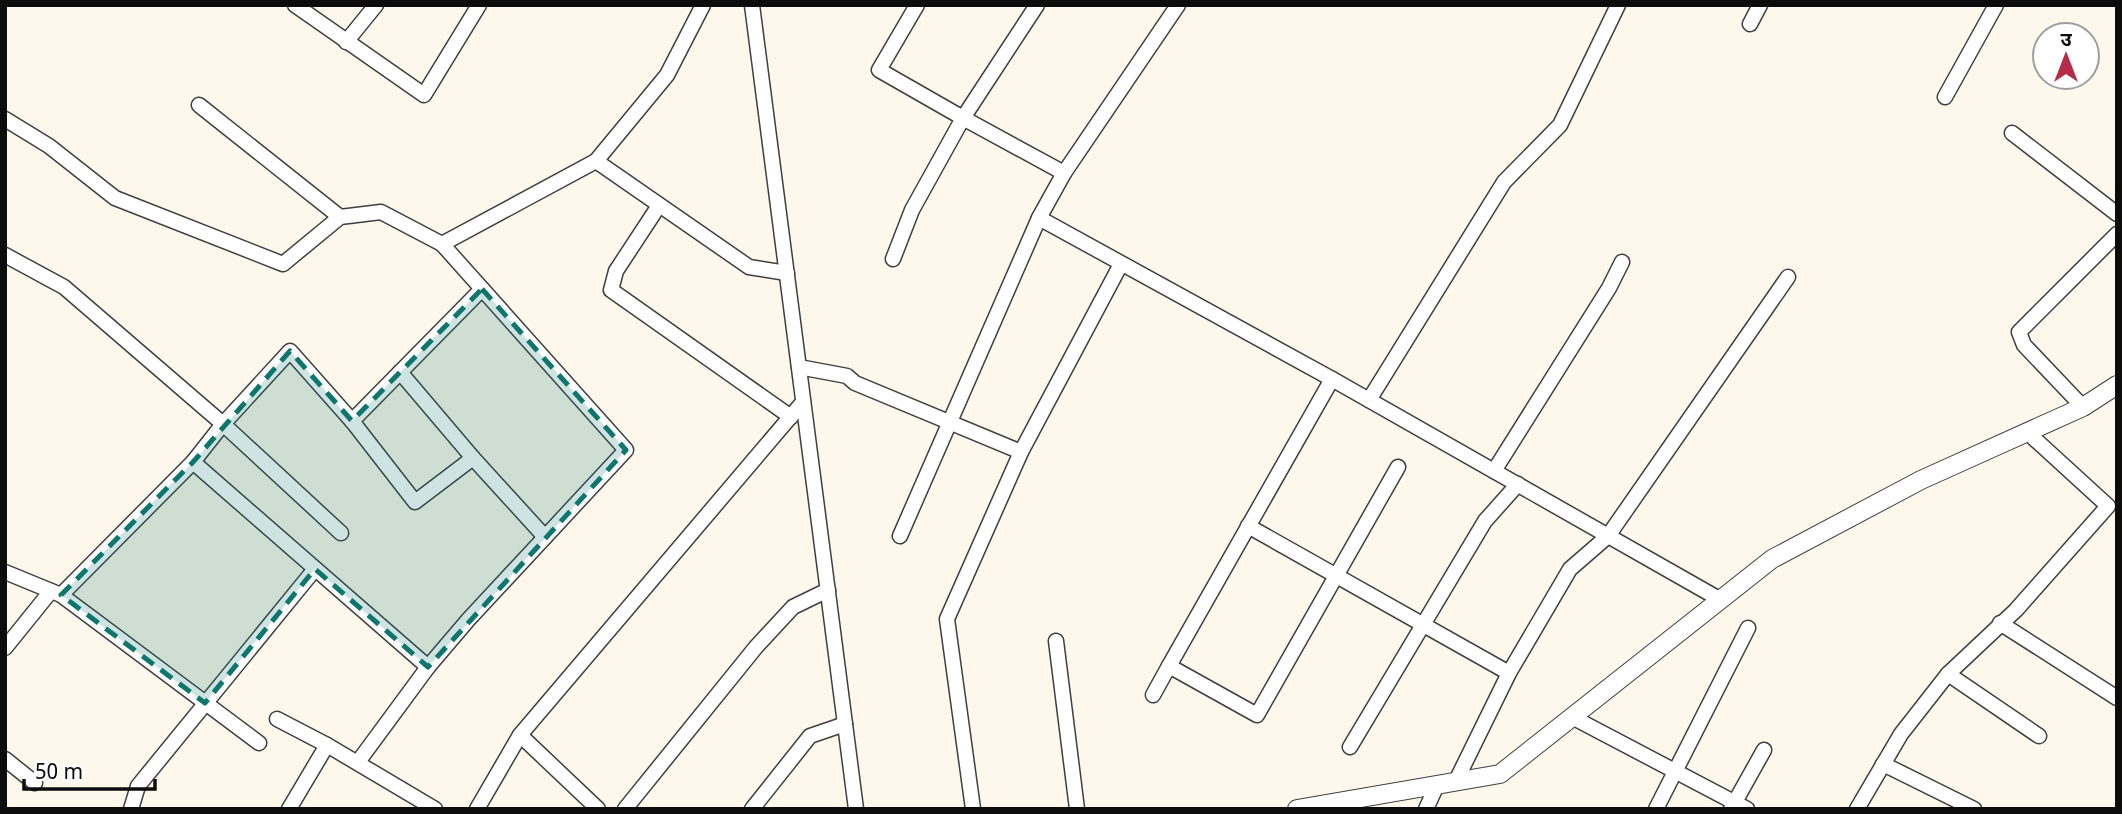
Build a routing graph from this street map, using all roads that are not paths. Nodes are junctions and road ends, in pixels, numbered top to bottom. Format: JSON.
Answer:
{"nodes":[{"id":1,"x":295,"y":5,"type":"edge"},
{"id":2,"x":376,"y":5,"type":"edge"},
{"id":3,"x":480,"y":5,"type":"edge"},
{"id":4,"x":703,"y":5,"type":"edge"},
{"id":5,"x":752,"y":5,"type":"edge"},
{"id":6,"x":917,"y":5,"type":"edge"},
{"id":7,"x":1037,"y":5,"type":"edge"},
{"id":8,"x":1178,"y":5,"type":"edge"},
{"id":9,"x":1760,"y":5,"type":"edge"},
{"id":10,"x":1996,"y":5,"type":"edge"},
{"id":11,"x":1612,"y":7,"type":"edge"},
{"id":12,"x":1750,"y":24,"type":"dead end"},
{"id":13,"x":346,"y":43,"type":"junction"},
{"id":14,"x":1945,"y":97,"type":"dead end"},
{"id":15,"x":199,"y":105,"type":"dead end"},
{"id":16,"x":963,"y":118,"type":"junction"},
{"id":17,"x":5,"y":119,"type":"edge"},
{"id":18,"x":2012,"y":133,"type":"dead end"},
{"id":19,"x":596,"y":162,"type":"junction"},
{"id":20,"x":1064,"y":173,"type":"junction"},
{"id":21,"x":658,"y":207,"type":"junction"},
{"id":22,"x":2117,"y":214,"type":"edge"},
{"id":23,"x":340,"y":217,"type":"junction"},
{"id":24,"x":1039,"y":218,"type":"junction"},
{"id":25,"x":2117,"y":234,"type":"edge"},
{"id":26,"x":442,"y":244,"type":"junction"},
{"id":27,"x":5,"y":255,"type":"edge"},
{"id":28,"x":893,"y":259,"type":"dead end"},
{"id":29,"x":1622,"y":262,"type":"dead end"},
{"id":30,"x":1121,"y":264,"type":"junction"},
{"id":31,"x":787,"y":273,"type":"junction"},
{"id":32,"x":1788,"y":277,"type":"dead end"},
{"id":33,"x":482,"y":289,"type":"junction"},
{"id":34,"x":799,"y":367,"type":"junction"},
{"id":35,"x":400,"y":372,"type":"junction"},
{"id":36,"x":1332,"y":379,"type":"junction"},
{"id":37,"x":2117,"y":385,"type":"edge"},
{"id":38,"x":1369,"y":400,"type":"junction"},
{"id":39,"x":803,"y":402,"type":"junction"},
{"id":40,"x":2083,"y":407,"type":"junction"},
{"id":41,"x":791,"y":417,"type":"junction"},
{"id":42,"x":352,"y":421,"type":"junction"},
{"id":43,"x":950,"y":421,"type":"junction"},
{"id":44,"x":223,"y":424,"type":"junction"},
{"id":45,"x":2027,"y":432,"type":"junction"},
{"id":46,"x":1021,"y":452,"type":"junction"},
{"id":47,"x":473,"y":458,"type":"junction"},
{"id":48,"x":193,"y":462,"type":"junction"},
{"id":49,"x":1398,"y":467,"type":"dead end"},
{"id":50,"x":1494,"y":471,"type":"junction"},
{"id":51,"x":1518,"y":484,"type":"junction"},
{"id":52,"x":2112,"y":509,"type":"edge"},
{"id":53,"x":1248,"y":526,"type":"junction"},
{"id":54,"x":341,"y":533,"type":"dead end"},
{"id":55,"x":900,"y":536,"type":"dead end"},
{"id":56,"x":1608,"y":536,"type":"junction"},
{"id":57,"x":545,"y":537,"type":"junction"},
{"id":58,"x":315,"y":569,"type":"junction"},
{"id":59,"x":5,"y":572,"type":"edge"},
{"id":60,"x":1335,"y":575,"type":"junction"},
{"id":61,"x":828,"y":590,"type":"junction"},
{"id":62,"x":56,"y":593,"type":"junction"},
{"id":63,"x":1721,"y":600,"type":"junction"},
{"id":64,"x":1424,"y":623,"type":"junction"},
{"id":65,"x":2000,"y":623,"type":"junction"},
{"id":66,"x":1748,"y":628,"type":"dead end"},
{"id":67,"x":1056,"y":641,"type":"dead end"},
{"id":68,"x":5,"y":648,"type":"edge"},
{"id":69,"x":1169,"y":666,"type":"junction"},
{"id":70,"x":428,"y":667,"type":"junction"},
{"id":71,"x":1509,"y":673,"type":"junction"},
{"id":72,"x":1948,"y":674,"type":"junction"},
{"id":73,"x":1153,"y":695,"type":"dead end"},
{"id":74,"x":2117,"y":698,"type":"edge"},
{"id":75,"x":205,"y":703,"type":"junction"},
{"id":76,"x":1572,"y":716,"type":"junction"},
{"id":77,"x":277,"y":719,"type":"dead end"},
{"id":78,"x":845,"y":724,"type":"junction"},
{"id":79,"x":520,"y":735,"type":"junction"},
{"id":80,"x":2039,"y":736,"type":"dead end"},
{"id":81,"x":259,"y":743,"type":"dead end"},
{"id":82,"x":327,"y":745,"type":"junction"},
{"id":83,"x":1350,"y":747,"type":"dead end"},
{"id":84,"x":1764,"y":750,"type":"dead end"},
{"id":85,"x":5,"y":759,"type":"edge"},
{"id":86,"x":358,"y":762,"type":"junction"},
{"id":87,"x":1883,"y":764,"type":"junction"},
{"id":88,"x":1675,"y":772,"type":"junction"},
{"id":89,"x":1455,"y":781,"type":"junction"},
{"id":90,"x":35,"y":783,"type":"dead end"},
{"id":91,"x":1437,"y":785,"type":"junction"},
{"id":92,"x":1737,"y":806,"type":"edge"},
{"id":93,"x":131,"y":809,"type":"edge"},
{"id":94,"x":289,"y":809,"type":"edge"},
{"id":95,"x":435,"y":809,"type":"edge"},
{"id":96,"x":477,"y":809,"type":"edge"},
{"id":97,"x":598,"y":809,"type":"edge"},
{"id":98,"x":625,"y":809,"type":"edge"},
{"id":99,"x":752,"y":809,"type":"edge"},
{"id":100,"x":856,"y":809,"type":"edge"},
{"id":101,"x":972,"y":809,"type":"edge"},
{"id":102,"x":1077,"y":809,"type":"edge"},
{"id":103,"x":1297,"y":809,"type":"edge"},
{"id":104,"x":1426,"y":809,"type":"edge"},
{"id":105,"x":1656,"y":809,"type":"edge"},
{"id":106,"x":1857,"y":809,"type":"edge"},
{"id":107,"x":1974,"y":809,"type":"edge"}],
"edges":[{"from":1,"to":13,"type":"street"},
{"from":2,"to":13,"type":"street"},
{"from":3,"to":13,"type":"street"},
{"from":4,"to":19,"type":"street"},
{"from":5,"to":31,"type":"street"},
{"from":6,"to":16,"type":"street"},
{"from":7,"to":16,"type":"street"},
{"from":8,"to":20,"type":"street"},
{"from":9,"to":12,"type":"street"},
{"from":10,"to":14,"type":"street"},
{"from":11,"to":38,"type":"street"},
{"from":15,"to":23,"type":"street"},
{"from":16,"to":20,"type":"street"},
{"from":16,"to":28,"type":"street"},
{"from":17,"to":23,"type":"street"},
{"from":18,"to":22,"type":"street"},
{"from":19,"to":21,"type":"street"},
{"from":19,"to":26,"type":"street"},
{"from":20,"to":24,"type":"street"},
{"from":21,"to":31,"type":"street"},
{"from":21,"to":41,"type":"street"},
{"from":23,"to":26,"type":"street"},
{"from":24,"to":30,"type":"street"},
{"from":24,"to":43,"type":"street"},
{"from":25,"to":40,"type":"street"},
{"from":26,"to":33,"type":"street"},
{"from":27,"to":44,"type":"street"},
{"from":29,"to":50,"type":"street"},
{"from":30,"to":36,"type":"street"},
{"from":30,"to":46,"type":"street"},
{"from":31,"to":34,"type":"street"},
{"from":32,"to":56,"type":"street"},
{"from":33,"to":35,"type":"street"},
{"from":33,"to":57,"type":"street"},
{"from":34,"to":39,"type":"street"},
{"from":34,"to":43,"type":"street"},
{"from":35,"to":42,"type":"street"},
{"from":35,"to":47,"type":"street"},
{"from":36,"to":38,"type":"street"},
{"from":36,"to":53,"type":"street"},
{"from":37,"to":40,"type":"street"},
{"from":38,"to":50,"type":"street"},
{"from":39,"to":41,"type":"street"},
{"from":39,"to":61,"type":"street"},
{"from":40,"to":45,"type":"street"},
{"from":41,"to":79,"type":"street"},
{"from":42,"to":44,"type":"street"},
{"from":42,"to":47,"type":"street"},
{"from":43,"to":46,"type":"street"},
{"from":43,"to":55,"type":"street"},
{"from":44,"to":48,"type":"street"},
{"from":44,"to":54,"type":"street"},
{"from":45,"to":52,"type":"street"},
{"from":45,"to":63,"type":"street"},
{"from":46,"to":101,"type":"street"},
{"from":47,"to":57,"type":"street"},
{"from":48,"to":58,"type":"street"},
{"from":48,"to":62,"type":"street"},
{"from":49,"to":60,"type":"street"},
{"from":50,"to":51,"type":"street"},
{"from":51,"to":56,"type":"street"},
{"from":51,"to":64,"type":"street"},
{"from":52,"to":65,"type":"street"},
{"from":53,"to":60,"type":"street"},
{"from":53,"to":69,"type":"street"},
{"from":56,"to":63,"type":"street"},
{"from":56,"to":71,"type":"street"},
{"from":57,"to":70,"type":"street"},
{"from":58,"to":70,"type":"street"},
{"from":58,"to":75,"type":"street"},
{"from":59,"to":62,"type":"street"},
{"from":60,"to":64,"type":"street"},
{"from":60,"to":69,"type":"street"},
{"from":61,"to":78,"type":"street"},
{"from":61,"to":98,"type":"street"},
{"from":62,"to":68,"type":"street"},
{"from":62,"to":75,"type":"street"},
{"from":63,"to":76,"type":"street"},
{"from":64,"to":71,"type":"street"},
{"from":64,"to":83,"type":"street"},
{"from":65,"to":72,"type":"street"},
{"from":65,"to":74,"type":"street"},
{"from":66,"to":88,"type":"street"},
{"from":67,"to":102,"type":"street"},
{"from":69,"to":73,"type":"street"},
{"from":70,"to":86,"type":"street"},
{"from":71,"to":89,"type":"street"},
{"from":72,"to":80,"type":"street"},
{"from":72,"to":87,"type":"street"},
{"from":75,"to":81,"type":"street"},
{"from":75,"to":93,"type":"street"},
{"from":76,"to":88,"type":"street"},
{"from":76,"to":89,"type":"street"},
{"from":77,"to":82,"type":"street"},
{"from":78,"to":99,"type":"street"},
{"from":78,"to":100,"type":"street"},
{"from":79,"to":96,"type":"street"},
{"from":79,"to":97,"type":"street"},
{"from":82,"to":86,"type":"street"},
{"from":82,"to":94,"type":"street"},
{"from":84,"to":92,"type":"street"},
{"from":85,"to":90,"type":"street"},
{"from":86,"to":95,"type":"street"},
{"from":87,"to":106,"type":"street"},
{"from":87,"to":107,"type":"street"},
{"from":88,"to":92,"type":"street"},
{"from":88,"to":105,"type":"street"},
{"from":89,"to":91,"type":"street"},
{"from":91,"to":103,"type":"street"},
{"from":91,"to":104,"type":"street"}]}
